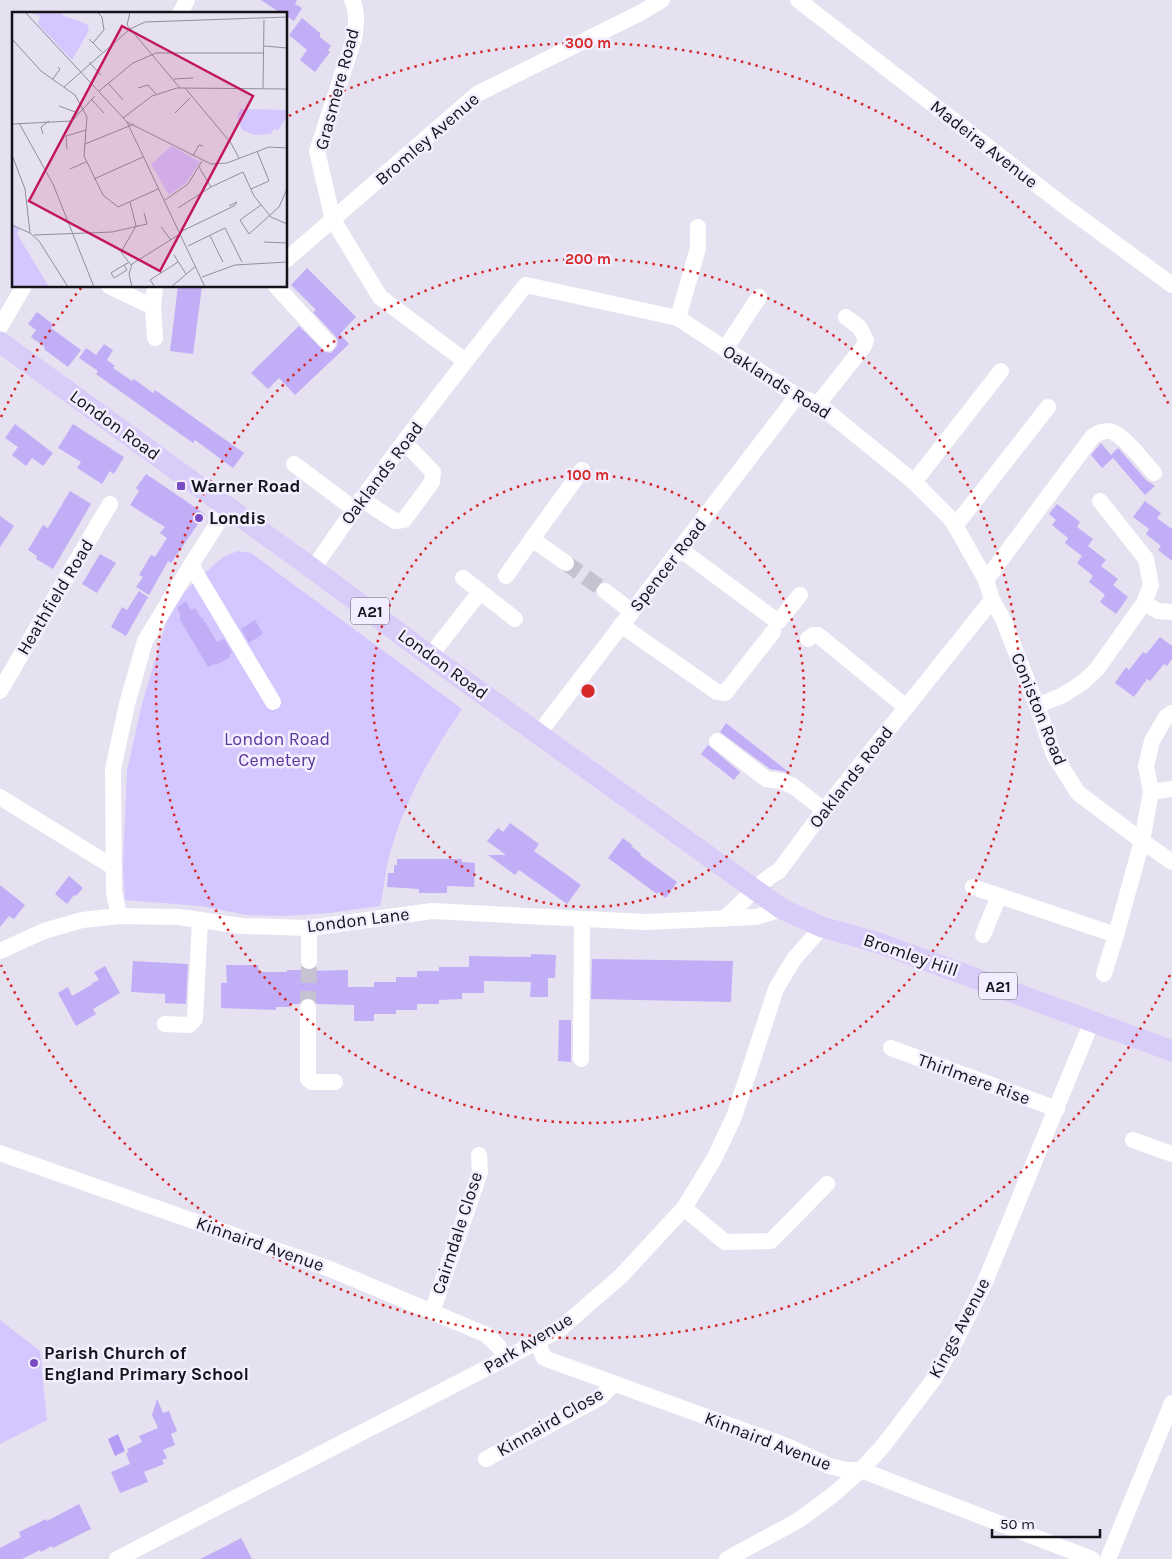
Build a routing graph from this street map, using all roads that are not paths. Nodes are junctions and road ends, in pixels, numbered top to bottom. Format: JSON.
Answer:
{"nodes":[{"id":1,"x":188,"y":0,"type":"edge"},
{"id":2,"x":352,"y":0,"type":"edge"},
{"id":3,"x":662,"y":0,"type":"edge"},
{"id":4,"x":798,"y":0,"type":"edge"},
{"id":5,"x":181,"y":12,"type":"edge"},
{"id":6,"x":333,"y":220,"type":"junction"},
{"id":7,"x":698,"y":227,"type":"dead end"},
{"id":8,"x":288,"y":258,"type":"edge"},
{"id":9,"x":1172,"y":285,"type":"edge"},
{"id":10,"x":23,"y":288,"type":"edge"},
{"id":11,"x":113,"y":288,"type":"edge"},
{"id":12,"x":156,"y":288,"type":"edge"},
{"id":13,"x":278,"y":288,"type":"edge"},
{"id":14,"x":759,"y":297,"type":"dead end"},
{"id":15,"x":153,"y":307,"type":"junction"},
{"id":16,"x":846,"y":317,"type":"dead end"},
{"id":17,"x":678,"y":318,"type":"junction"},
{"id":18,"x":155,"y":338,"type":"dead end"},
{"id":19,"x":1,"y":341,"type":"edge"},
{"id":20,"x":328,"y":343,"type":"dead end"},
{"id":21,"x":725,"y":349,"type":"junction"},
{"id":22,"x":465,"y":361,"type":"junction"},
{"id":23,"x":1001,"y":371,"type":"dead end"},
{"id":24,"x":797,"y":396,"type":"junction"},
{"id":25,"x":818,"y":404,"type":"junction"},
{"id":26,"x":1048,"y":407,"type":"dead end"},
{"id":27,"x":404,"y":442,"type":"junction"},
{"id":28,"x":294,"y":464,"type":"dead end"},
{"id":29,"x":582,"y":470,"type":"dead end"},
{"id":30,"x":1154,"y":473,"type":"dead end"},
{"id":31,"x":914,"y":482,"type":"junction"},
{"id":32,"x":1100,"y":501,"type":"dead end"},
{"id":33,"x":110,"y":504,"type":"dead end"},
{"id":34,"x":358,"y":504,"type":"junction"},
{"id":35,"x":228,"y":507,"type":"junction"},
{"id":36,"x":956,"y":526,"type":"junction"},
{"id":37,"x":532,"y":538,"type":"junction"},
{"id":38,"x":680,"y":550,"type":"junction"},
{"id":39,"x":566,"y":563,"type":"tunnel mouth"},
{"id":40,"x":191,"y":565,"type":"junction"},
{"id":41,"x":313,"y":568,"type":"junction"},
{"id":42,"x":506,"y":576,"type":"dead end"},
{"id":43,"x":463,"y":578,"type":"dead end"},
{"id":44,"x":986,"y":580,"type":"junction"},
{"id":45,"x":605,"y":591,"type":"tunnel mouth"},
{"id":46,"x":480,"y":592,"type":"junction"},
{"id":47,"x":800,"y":596,"type":"dead end"},
{"id":48,"x":992,"y":600,"type":"junction"},
{"id":49,"x":1144,"y":603,"type":"junction"},
{"id":50,"x":632,"y":612,"type":"junction"},
{"id":51,"x":1172,"y":612,"type":"edge"},
{"id":52,"x":515,"y":619,"type":"dead end"},
{"id":53,"x":621,"y":625,"type":"junction"},
{"id":54,"x":773,"y":632,"type":"dead end"},
{"id":55,"x":808,"y":639,"type":"dead end"},
{"id":56,"x":430,"y":656,"type":"junction"},
{"id":57,"x":0,"y":691,"type":"edge"},
{"id":58,"x":273,"y":702,"type":"dead end"},
{"id":59,"x":1037,"y":706,"type":"junction"},
{"id":60,"x":906,"y":707,"type":"junction"},
{"id":61,"x":1172,"y":713,"type":"edge"},
{"id":62,"x":539,"y":733,"type":"junction"},
{"id":63,"x":717,"y":741,"type":"dead end"},
{"id":64,"x":1172,"y":789,"type":"edge"},
{"id":65,"x":1151,"y":792,"type":"junction"},
{"id":66,"x":0,"y":797,"type":"edge"},
{"id":67,"x":822,"y":812,"type":"junction"},
{"id":68,"x":1142,"y":841,"type":"junction"},
{"id":69,"x":1172,"y":862,"type":"edge"},
{"id":70,"x":114,"y":867,"type":"junction"},
{"id":71,"x":748,"y":884,"type":"junction"},
{"id":72,"x":973,"y":887,"type":"dead end"},
{"id":73,"x":999,"y":896,"type":"junction"},
{"id":74,"x":782,"y":909,"type":"junction"},
{"id":75,"x":119,"y":916,"type":"junction"},
{"id":76,"x":723,"y":919,"type":"junction"},
{"id":77,"x":200,"y":920,"type":"junction"},
{"id":78,"x":582,"y":920,"type":"junction"},
{"id":79,"x":822,"y":927,"type":"junction"},
{"id":80,"x":309,"y":928,"type":"junction"},
{"id":81,"x":983,"y":935,"type":"dead end"},
{"id":82,"x":1116,"y":935,"type":"junction"},
{"id":83,"x":0,"y":951,"type":"edge"},
{"id":84,"x":309,"y":961,"type":"tunnel mouth"},
{"id":85,"x":1104,"y":974,"type":"dead end"},
{"id":86,"x":308,"y":1007,"type":"tunnel mouth"},
{"id":87,"x":1092,"y":1021,"type":"junction"},
{"id":88,"x":165,"y":1024,"type":"dead end"},
{"id":89,"x":890,"y":1048,"type":"dead end"},
{"id":90,"x":1172,"y":1051,"type":"edge"},
{"id":91,"x":581,"y":1059,"type":"dead end"},
{"id":92,"x":335,"y":1082,"type":"dead end"},
{"id":93,"x":1057,"y":1109,"type":"junction"},
{"id":94,"x":1133,"y":1140,"type":"dead end"},
{"id":95,"x":0,"y":1153,"type":"edge"},
{"id":96,"x":1172,"y":1154,"type":"edge"},
{"id":97,"x":479,"y":1155,"type":"dead end"},
{"id":98,"x":827,"y":1184,"type":"dead end"},
{"id":99,"x":684,"y":1208,"type":"junction"},
{"id":100,"x":432,"y":1312,"type":"junction"},
{"id":101,"x":536,"y":1342,"type":"junction"},
{"id":102,"x":506,"y":1359,"type":"junction"},
{"id":103,"x":613,"y":1384,"type":"junction"},
{"id":104,"x":1172,"y":1403,"type":"edge"},
{"id":105,"x":486,"y":1459,"type":"dead end"},
{"id":106,"x":861,"y":1470,"type":"junction"},
{"id":107,"x":116,"y":1559,"type":"edge"},
{"id":108,"x":727,"y":1559,"type":"edge"},
{"id":109,"x":1092,"y":1559,"type":"edge"},
{"id":110,"x":1108,"y":1559,"type":"edge"}],
"edges":[{"from":1,"to":5,"type":"street"},
{"from":2,"to":6,"type":"street","name":"Grasmere Road"},
{"from":3,"to":6,"type":"street","name":"Bromley Avenue"},
{"from":4,"to":9,"type":"street","name":"Madeira Avenue"},
{"from":6,"to":8,"type":"street","name":"Bromley Avenue"},
{"from":6,"to":22,"type":"street","name":"Grasmere Road"},
{"from":7,"to":17,"type":"street"},
{"from":10,"to":19,"type":"street"},
{"from":11,"to":15,"type":"street"},
{"from":12,"to":15,"type":"street"},
{"from":13,"to":20,"type":"street"},
{"from":14,"to":21,"type":"street"},
{"from":15,"to":18,"type":"street"},
{"from":16,"to":25,"type":"street"},
{"from":17,"to":21,"type":"street","name":"Oaklands Road"},
{"from":17,"to":22,"type":"street","name":"Oaklands Road"},
{"from":19,"to":35,"type":"main road","name":"London Road","number":"A21"},
{"from":21,"to":24,"type":"street","name":"Oaklands Road"},
{"from":22,"to":27,"type":"street","name":"Oaklands Road"},
{"from":23,"to":31,"type":"street"},
{"from":24,"to":25,"type":"street","name":"Oaklands Road"},
{"from":24,"to":38,"type":"street","name":"Spencer Road"},
{"from":25,"to":31,"type":"street","name":"Oaklands Road"},
{"from":26,"to":36,"type":"street"},
{"from":27,"to":34,"type":"street","name":"Oaklands Road"},
{"from":27,"to":34,"type":"street"},
{"from":28,"to":34,"type":"street"},
{"from":29,"to":37,"type":"street"},
{"from":30,"to":44,"type":"street"},
{"from":31,"to":36,"type":"street","name":"Oaklands Road"},
{"from":32,"to":49,"type":"street"},
{"from":33,"to":57,"type":"street","name":"Heathfield Road"},
{"from":34,"to":41,"type":"street","name":"Oaklands Road"},
{"from":35,"to":40,"type":"street"},
{"from":35,"to":41,"type":"main road","name":"London Road","number":"A21"},
{"from":36,"to":44,"type":"street","name":"Oaklands Road"},
{"from":37,"to":39,"type":"street"},
{"from":37,"to":42,"type":"street"},
{"from":38,"to":47,"type":"street"},
{"from":38,"to":50,"type":"street","name":"Spencer Road"},
{"from":40,"to":58,"type":"street"},
{"from":40,"to":70,"type":"street"},
{"from":41,"to":56,"type":"main road","name":"London Road","number":"A21"},
{"from":43,"to":46,"type":"street"},
{"from":44,"to":48,"type":"street","name":"Oaklands Road"},
{"from":45,"to":50,"type":"street"},
{"from":46,"to":52,"type":"street"},
{"from":46,"to":56,"type":"street"},
{"from":48,"to":59,"type":"street","name":"Coniston Road"},
{"from":48,"to":60,"type":"street","name":"Oaklands Road"},
{"from":49,"to":51,"type":"street"},
{"from":49,"to":59,"type":"street"},
{"from":50,"to":53,"type":"street","name":"Spencer Road"},
{"from":53,"to":54,"type":"street"},
{"from":53,"to":62,"type":"street","name":"Spencer Road"},
{"from":55,"to":60,"type":"street"},
{"from":56,"to":62,"type":"main road","name":"London Road","number":"A21"},
{"from":59,"to":68,"type":"street","name":"Coniston Road"},
{"from":60,"to":67,"type":"street","name":"Oaklands Road"},
{"from":61,"to":65,"type":"street"},
{"from":62,"to":71,"type":"main road","name":"London Road","number":"A21"},
{"from":63,"to":67,"type":"street"},
{"from":64,"to":65,"type":"street"},
{"from":65,"to":68,"type":"street"},
{"from":66,"to":70,"type":"street"},
{"from":67,"to":71,"type":"street","name":"Oaklands Road"},
{"from":68,"to":69,"type":"street","name":"Coniston Road"},
{"from":68,"to":82,"type":"street"},
{"from":70,"to":75,"type":"street"},
{"from":71,"to":74,"type":"main road","name":"Bromley Hill","number":"A21"},
{"from":71,"to":76,"type":"street"},
{"from":72,"to":73,"type":"street"},
{"from":73,"to":81,"type":"street"},
{"from":73,"to":82,"type":"street"},
{"from":74,"to":76,"type":"street","name":"London Lane"},
{"from":74,"to":79,"type":"main road","name":"Bromley Hill","number":"A21"},
{"from":75,"to":77,"type":"street","name":"London Lane"},
{"from":75,"to":83,"type":"street","name":"London Lane"},
{"from":76,"to":78,"type":"street","name":"London Lane"},
{"from":77,"to":80,"type":"street","name":"London Lane"},
{"from":77,"to":88,"type":"street"},
{"from":78,"to":80,"type":"street","name":"London Lane"},
{"from":78,"to":91,"type":"street"},
{"from":79,"to":87,"type":"main road","name":"Bromley Hill","number":"A21"},
{"from":79,"to":99,"type":"street","name":"Park Avenue"},
{"from":80,"to":84,"type":"street"},
{"from":82,"to":85,"type":"street"},
{"from":86,"to":92,"type":"street"},
{"from":87,"to":90,"type":"main road","name":"Bromley Hill","number":"A21"},
{"from":87,"to":93,"type":"street","name":"Kings Avenue"},
{"from":89,"to":93,"type":"street","name":"Thirlmere Rise"},
{"from":93,"to":106,"type":"street","name":"Kings Avenue"},
{"from":94,"to":96,"type":"street"},
{"from":95,"to":100,"type":"street","name":"Kinnaird Avenue"},
{"from":97,"to":100,"type":"street","name":"Cairndale Close"},
{"from":98,"to":99,"type":"street"},
{"from":99,"to":101,"type":"street","name":"Park Avenue"},
{"from":100,"to":102,"type":"street","name":"Kinnaird Avenue"},
{"from":101,"to":102,"type":"street","name":"Park Avenue"},
{"from":101,"to":103,"type":"street","name":"Kinnaird Avenue"},
{"from":102,"to":107,"type":"street","name":"Park Avenue"},
{"from":103,"to":105,"type":"street","name":"Kinnaird Close"},
{"from":103,"to":106,"type":"street","name":"Kinnaird Avenue"},
{"from":104,"to":110,"type":"street"},
{"from":106,"to":108,"type":"street","name":"Kings Avenue"},
{"from":106,"to":109,"type":"street","name":"Kinnaird Avenue"}]}
